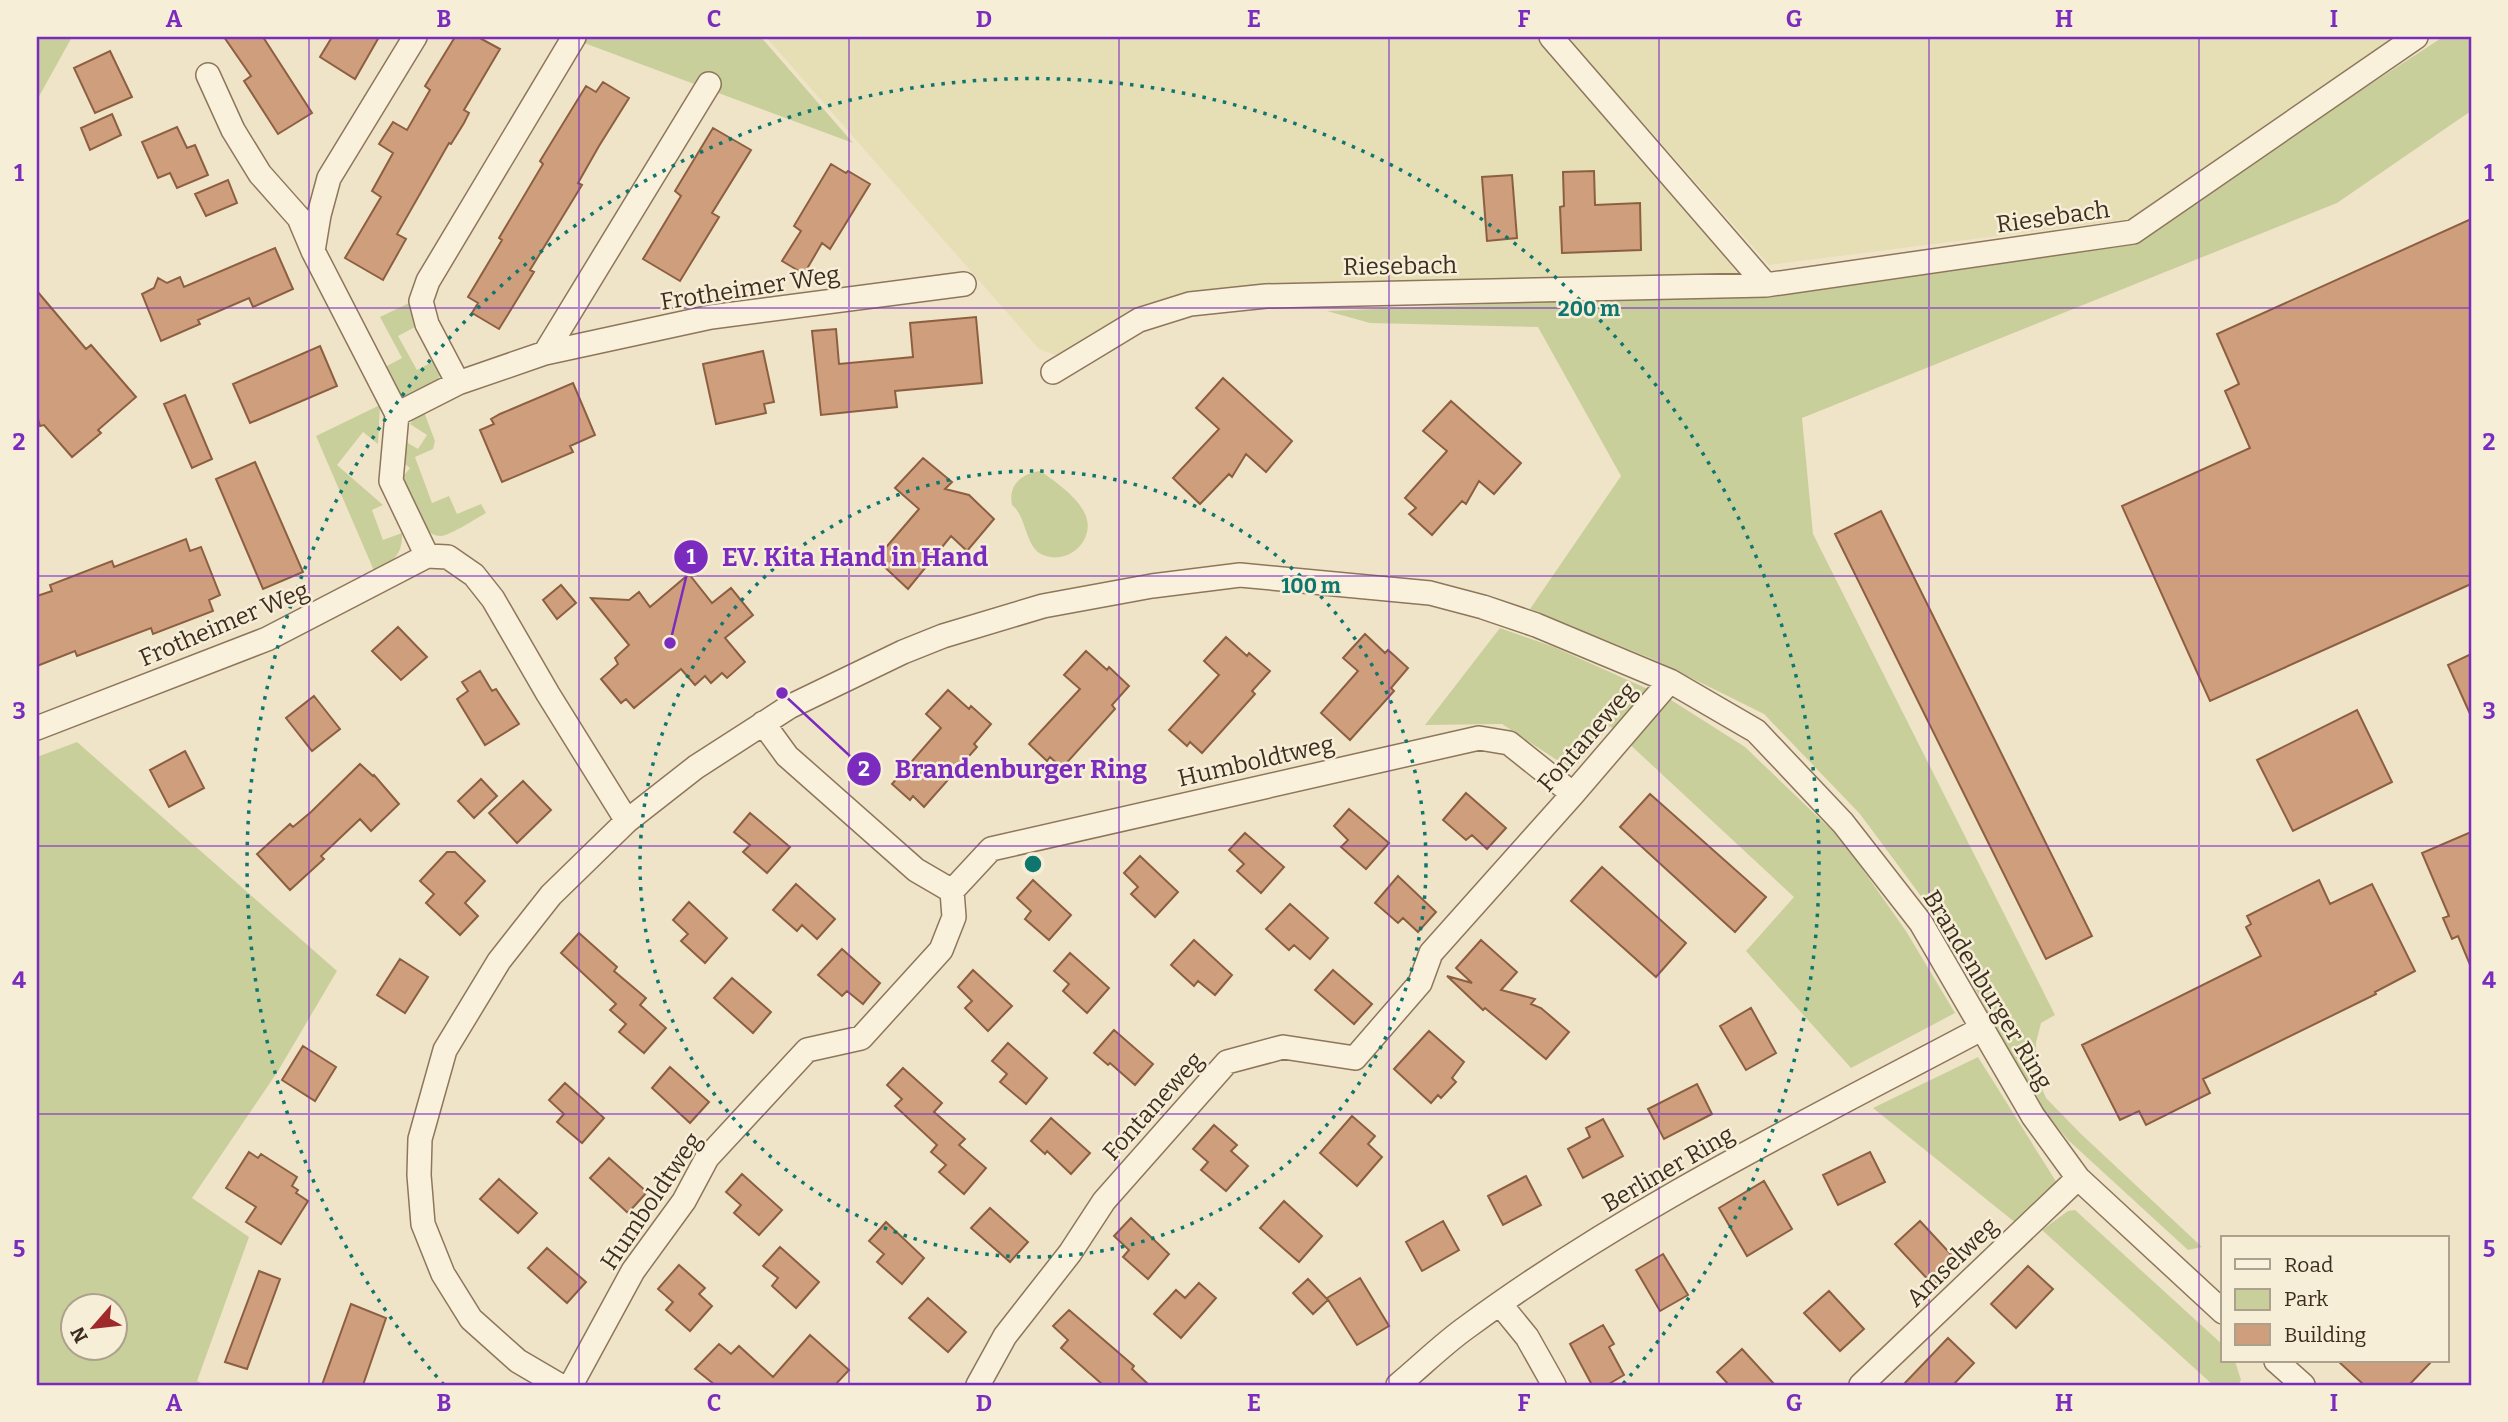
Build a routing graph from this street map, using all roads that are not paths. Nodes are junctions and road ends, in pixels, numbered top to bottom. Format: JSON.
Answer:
{"nodes":[{"id":1,"x":415,"y":37,"type":"edge"},
{"id":2,"x":574,"y":37,"type":"edge"},
{"id":3,"x":1551,"y":37,"type":"edge"},
{"id":4,"x":2416,"y":37,"type":"edge"},
{"id":5,"x":208,"y":75,"type":"dead end"},
{"id":6,"x":709,"y":84,"type":"dead end"},
{"id":7,"x":313,"y":251,"type":"junction"},
{"id":8,"x":964,"y":284,"type":"dead end"},
{"id":9,"x":1766,"y":285,"type":"junction"},
{"id":10,"x":545,"y":353,"type":"junction"},
{"id":11,"x":1053,"y":372,"type":"dead end"},
{"id":12,"x":458,"y":383,"type":"junction"},
{"id":13,"x":397,"y":414,"type":"junction"},
{"id":14,"x":426,"y":556,"type":"junction"},
{"id":15,"x":1670,"y":681,"type":"junction"},
{"id":16,"x":762,"y":723,"type":"junction"},
{"id":17,"x":37,"y":728,"type":"edge"},
{"id":18,"x":1573,"y":794,"type":"junction"},
{"id":19,"x":626,"y":821,"type":"junction"},
{"id":20,"x":952,"y":891,"type":"junction"},
{"id":21,"x":1983,"y":1028,"type":"junction"},
{"id":22,"x":2078,"y":1178,"type":"junction"},
{"id":23,"x":1500,"y":1304,"type":"junction"},
{"id":24,"x":2221,"y":1310,"type":"edge"},
{"id":25,"x":559,"y":1385,"type":"edge"},
{"id":26,"x":571,"y":1385,"type":"edge"},
{"id":27,"x":978,"y":1385,"type":"edge"},
{"id":28,"x":1398,"y":1385,"type":"edge"},
{"id":29,"x":1554,"y":1385,"type":"edge"},
{"id":30,"x":1861,"y":1385,"type":"edge"}],
"edges":[{"from":1,"to":7,"type":"street"},
{"from":2,"to":12,"type":"street"},
{"from":3,"to":9,"type":"street"},
{"from":4,"to":9,"type":"street","name":"Riesebach"},
{"from":5,"to":7,"type":"street"},
{"from":6,"to":10,"type":"street"},
{"from":7,"to":13,"type":"street"},
{"from":8,"to":10,"type":"street","name":"Frotheimer Weg"},
{"from":9,"to":11,"type":"street","name":"Riesebach"},
{"from":10,"to":12,"type":"street","name":"Frotheimer Weg"},
{"from":12,"to":13,"type":"street","name":"Frotheimer Weg"},
{"from":13,"to":14,"type":"street"},
{"from":14,"to":17,"type":"street","name":"Frotheimer Weg"},
{"from":14,"to":19,"type":"street"},
{"from":15,"to":16,"type":"street","name":"Brandenburger Ring"},
{"from":15,"to":18,"type":"street","name":"Fontaneweg"},
{"from":15,"to":21,"type":"street","name":"Brandenburger Ring"},
{"from":16,"to":19,"type":"street","name":"Brandenburger Ring"},
{"from":16,"to":20,"type":"street"},
{"from":18,"to":20,"type":"street","name":"Humboldtweg"},
{"from":18,"to":27,"type":"street","name":"Fontaneweg"},
{"from":19,"to":25,"type":"street","name":"Brandenburger Ring"},
{"from":20,"to":26,"type":"street","name":"Humboldtweg"},
{"from":21,"to":22,"type":"street","name":"Brandenburger Ring"},
{"from":21,"to":23,"type":"street","name":"Berliner Ring"},
{"from":22,"to":24,"type":"street","name":"Brandenburger Ring"},
{"from":22,"to":30,"type":"street","name":"Amselweg"},
{"from":23,"to":28,"type":"street","name":"Berliner Ring"},
{"from":23,"to":29,"type":"street"}]}
